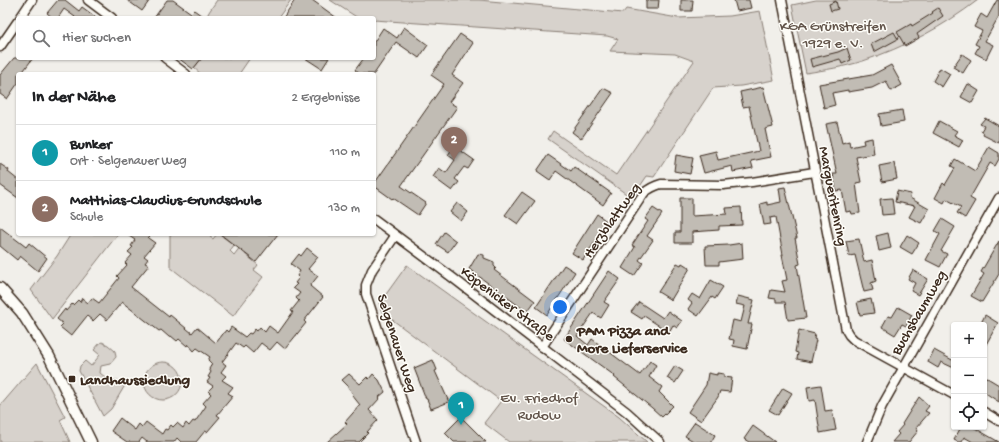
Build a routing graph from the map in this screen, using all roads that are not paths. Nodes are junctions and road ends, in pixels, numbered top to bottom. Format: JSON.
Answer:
{"nodes":[{"id":1,"x":32,"y":0,"type":"edge"},
{"id":2,"x":88,"y":0,"type":"edge"},
{"id":3,"x":782,"y":0,"type":"edge"},
{"id":4,"x":21,"y":16,"type":"edge"},
{"id":5,"x":109,"y":16,"type":"edge"},
{"id":6,"x":16,"y":24,"type":"edge"},
{"id":7,"x":0,"y":47,"type":"edge"},
{"id":8,"x":168,"y":60,"type":"edge"},
{"id":9,"x":183,"y":72,"type":"edge"},
{"id":10,"x":814,"y":172,"type":"junction"},
{"id":11,"x":999,"y":198,"type":"edge"},
{"id":12,"x":376,"y":221,"type":"edge"},
{"id":13,"x":396,"y":236,"type":"junction"},
{"id":14,"x":0,"y":288,"type":"edge"},
{"id":15,"x":542,"y":346,"type":"junction"},
{"id":16,"x":903,"y":367,"type":"junction"},
{"id":17,"x":952,"y":394,"type":"edge"},
{"id":18,"x":987,"y":414,"type":"edge"},
{"id":19,"x":999,"y":421,"type":"edge"},
{"id":20,"x":91,"y":442,"type":"edge"},
{"id":21,"x":416,"y":442,"type":"edge"},
{"id":22,"x":660,"y":442,"type":"edge"},
{"id":23,"x":867,"y":442,"type":"edge"}],
"edges":[{"from":1,"to":4,"type":"street"},
{"from":2,"to":5,"type":"street"},
{"from":3,"to":10,"type":"street","name":"Margueritenring"},
{"from":6,"to":7,"type":"street"},
{"from":8,"to":9,"type":"street"},
{"from":10,"to":15,"type":"street","name":"Herzblattweg"},
{"from":10,"to":16,"type":"street","name":"Margueritenring"},
{"from":11,"to":16,"type":"street","name":"Buchsbaumweg"},
{"from":12,"to":13,"type":"street","name":"Köpenicker Straße"},
{"from":13,"to":15,"type":"street","name":"Köpenicker Straße"},
{"from":13,"to":21,"type":"street","name":"Selgenauer Weg"},
{"from":14,"to":20,"type":"street"},
{"from":15,"to":22,"type":"street","name":"Köpenicker Straße"},
{"from":16,"to":17,"type":"street","name":"Margueritenring"},
{"from":16,"to":23,"type":"street","name":"Buchsbaumweg"},
{"from":18,"to":19,"type":"street"}]}
